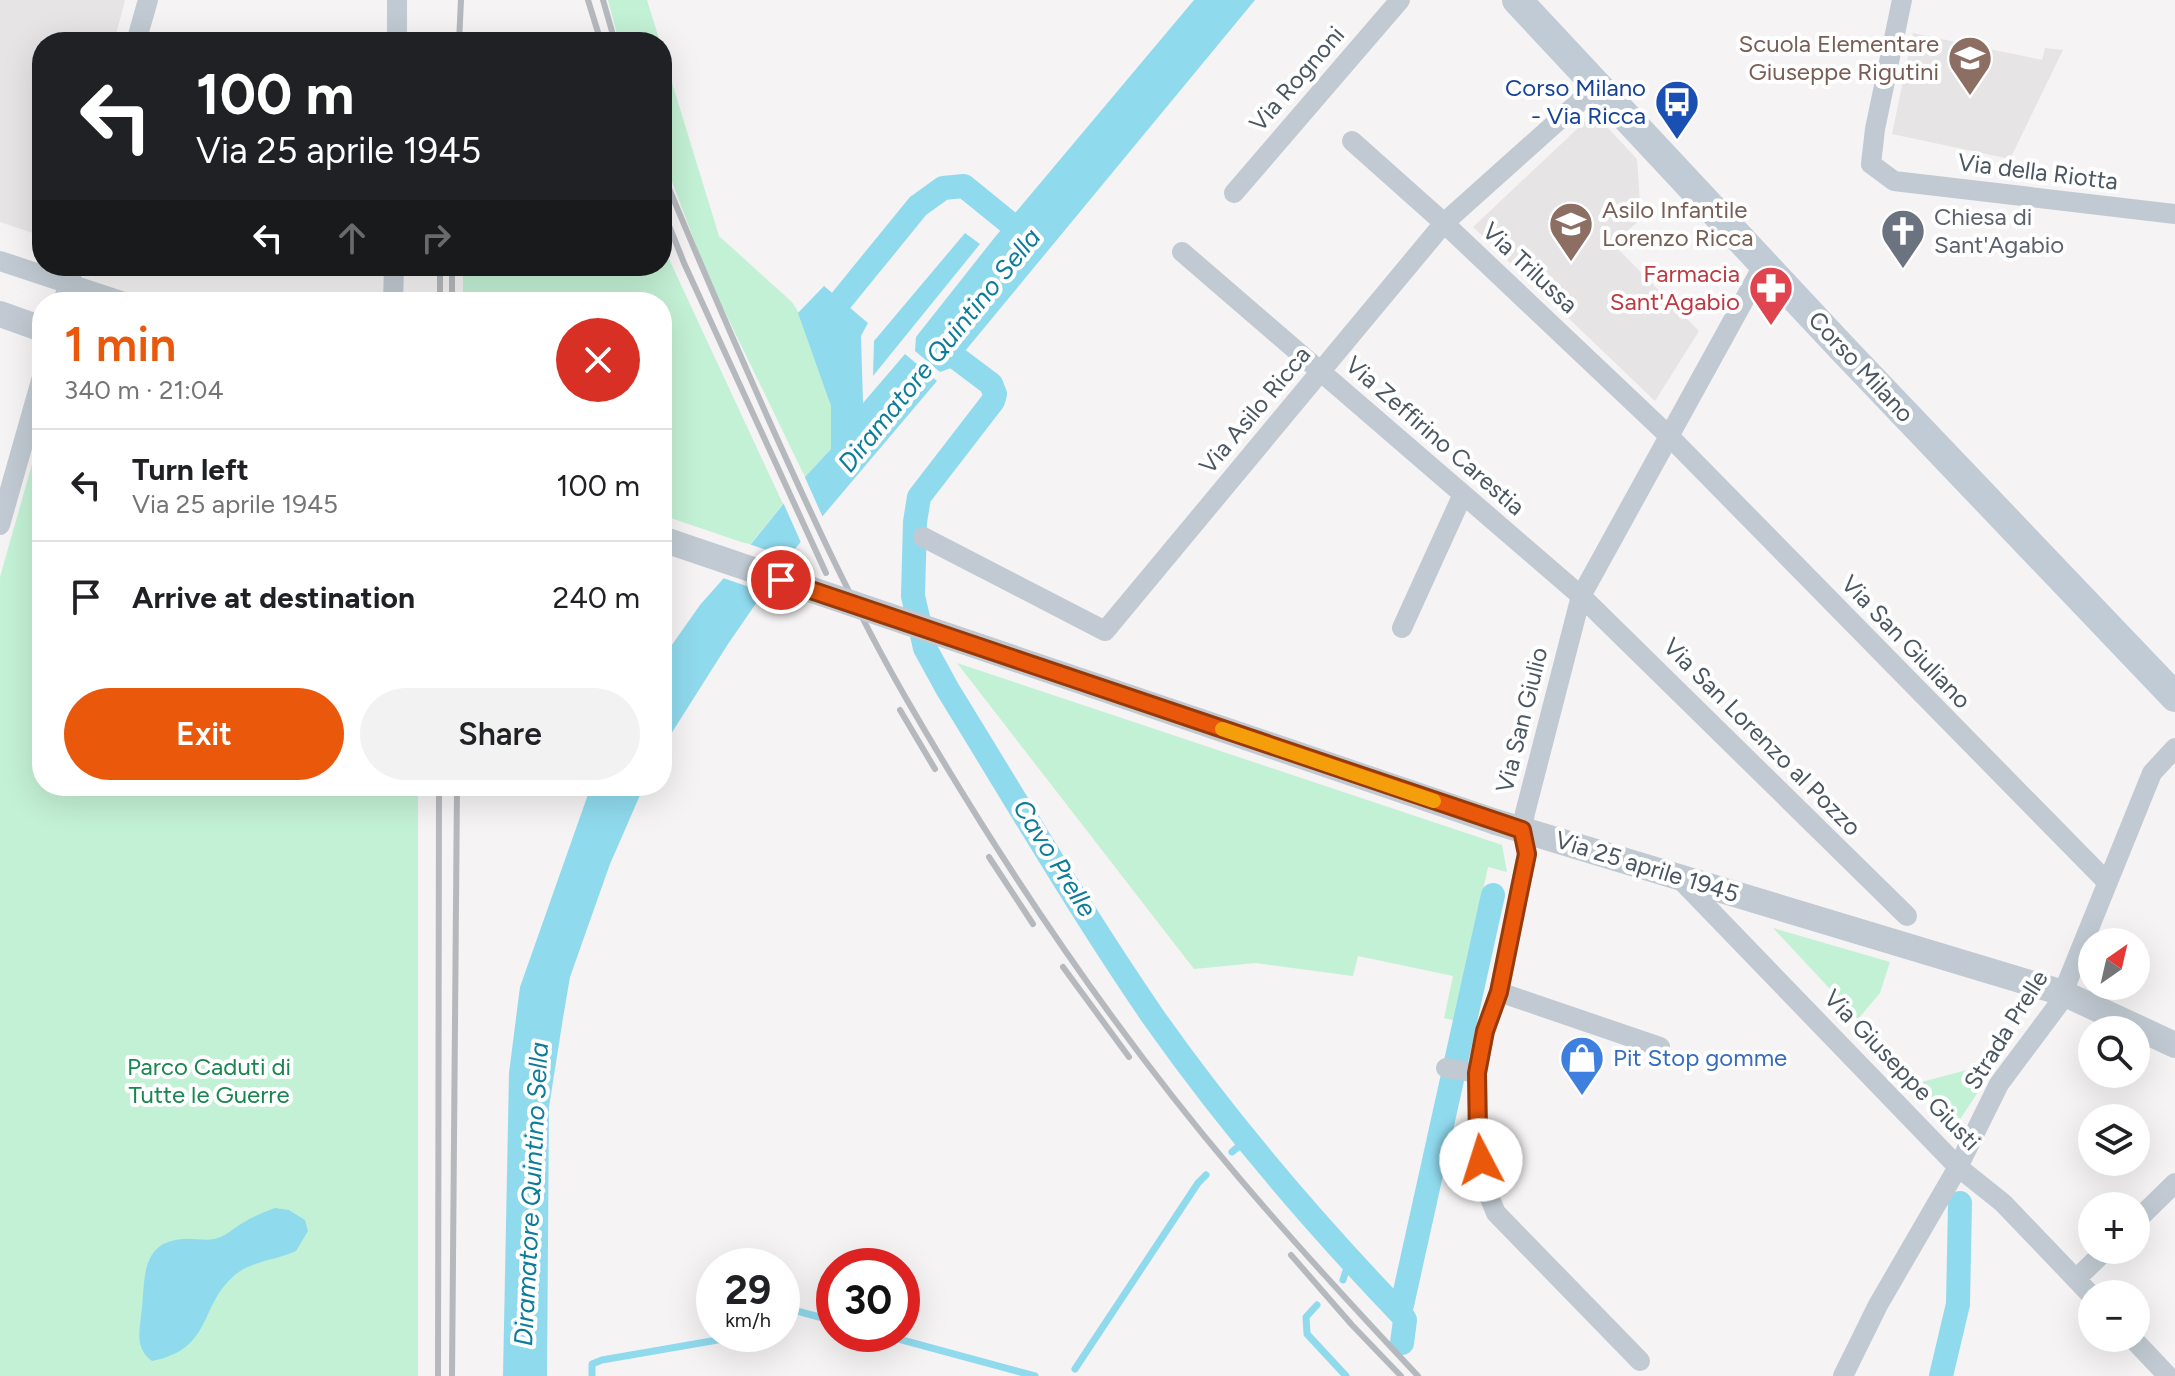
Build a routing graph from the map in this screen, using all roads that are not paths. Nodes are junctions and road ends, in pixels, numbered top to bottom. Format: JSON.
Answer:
{"nodes":[{"id":1,"x":148,"y":0,"type":"edge"},
{"id":2,"x":397,"y":0,"type":"edge"},
{"id":3,"x":1400,"y":0,"type":"edge"},
{"id":4,"x":1517,"y":0,"type":"edge"},
{"id":5,"x":1902,"y":0,"type":"edge"},
{"id":6,"x":139,"y":32,"type":"edge"},
{"id":7,"x":397,"y":32,"type":"edge"},
{"id":8,"x":1598,"y":85,"type":"junction"},
{"id":9,"x":1352,"y":141,"type":"dead end"},
{"id":10,"x":1234,"y":193,"type":"dead end"},
{"id":11,"x":2175,"y":214,"type":"edge"},
{"id":12,"x":1444,"y":223,"type":"junction"},
{"id":13,"x":1182,"y":252,"type":"dead end"},
{"id":14,"x":0,"y":261,"type":"edge"},
{"id":15,"x":1764,"y":264,"type":"junction"},
{"id":16,"x":32,"y":272,"type":"edge"},
{"id":17,"x":45,"y":276,"type":"edge"},
{"id":18,"x":69,"y":284,"type":"edge"},
{"id":19,"x":93,"y":292,"type":"edge"},
{"id":20,"x":0,"y":314,"type":"edge"},
{"id":21,"x":32,"y":325,"type":"edge"},
{"id":22,"x":1321,"y":371,"type":"junction"},
{"id":23,"x":32,"y":412,"type":"edge"},
{"id":24,"x":1669,"y":436,"type":"junction"},
{"id":25,"x":1463,"y":494,"type":"junction"},
{"id":26,"x":0,"y":525,"type":"edge"},
{"id":27,"x":923,"y":537,"type":"dead end"},
{"id":28,"x":672,"y":542,"type":"edge"},
{"id":29,"x":1581,"y":596,"type":"junction"},
{"id":30,"x":1402,"y":628,"type":"dead end"},
{"id":31,"x":2175,"y":697,"type":"edge"},
{"id":32,"x":2175,"y":748,"type":"edge"},
{"id":33,"x":1522,"y":830,"type":"junction"},
{"id":34,"x":1678,"y":877,"type":"junction"},
{"id":35,"x":2107,"y":882,"type":"junction"},
{"id":36,"x":1907,"y":916,"type":"dead end"},
{"id":37,"x":1499,"y":992,"type":"junction"},
{"id":38,"x":2063,"y":993,"type":"junction"},
{"id":39,"x":2175,"y":1045,"type":"edge"},
{"id":40,"x":1660,"y":1047,"type":"dead end"},
{"id":41,"x":1958,"y":1167,"type":"junction"},
{"id":42,"x":2175,"y":1183,"type":"edge"},
{"id":43,"x":2150,"y":1207,"type":"edge"},
{"id":44,"x":2092,"y":1264,"type":"edge"},
{"id":45,"x":2076,"y":1279,"type":"joint"},
{"id":46,"x":2145,"y":1352,"type":"edge"},
{"id":47,"x":1640,"y":1361,"type":"dead end"},
{"id":48,"x":1843,"y":1376,"type":"edge"},
{"id":49,"x":2168,"y":1376,"type":"edge"}],
"edges":[{"from":1,"to":6,"type":"street"},
{"from":2,"to":7,"type":"street"},
{"from":3,"to":10,"type":"street","name":"Via Rognoni"},
{"from":4,"to":8,"type":"main road","name":"Corso Milano"},
{"from":5,"to":11,"type":"street","name":"Via della Riotta"},
{"from":8,"to":12,"type":"street","name":"Via Asilo Ricca"},
{"from":8,"to":15,"type":"main road","name":"Corso Milano"},
{"from":9,"to":12,"type":"street","name":"Via Trilussa"},
{"from":12,"to":22,"type":"street","name":"Via Asilo Ricca"},
{"from":12,"to":24,"type":"street","name":"Via Trilussa"},
{"from":13,"to":22,"type":"street","name":"Via Zeffirino Carestia"},
{"from":14,"to":16,"type":"street"},
{"from":15,"to":24,"type":"street","name":"Via San Giulio"},
{"from":15,"to":31,"type":"main road","name":"Corso Milano"},
{"from":17,"to":18,"type":"street"},
{"from":18,"to":19,"type":"street"},
{"from":20,"to":21,"type":"street"},
{"from":22,"to":25,"type":"street","name":"Via Zeffirino Carestia"},
{"from":22,"to":27,"type":"street","name":"Via Asilo Ricca"},
{"from":23,"to":26,"type":"street"},
{"from":24,"to":29,"type":"street","name":"Via San Giulio"},
{"from":24,"to":35,"type":"street","name":"Via San Giuliano"},
{"from":25,"to":29,"type":"street","name":"Via Zeffirino Carestia"},
{"from":25,"to":30,"type":"street"},
{"from":28,"to":33,"type":"street","name":"Via 25 aprile 1945","bridge":true},
{"from":29,"to":33,"type":"street","name":"Via San Giulio"},
{"from":29,"to":36,"type":"street","name":"Via San Lorenzo al Pozzo"},
{"from":32,"to":35,"type":"street","name":"Strada Prelle"},
{"from":33,"to":34,"type":"street","name":"Via 25 aprile 1945"},
{"from":33,"to":37,"type":"street","name":"Via San Giulio"},
{"from":34,"to":38,"type":"street","name":"Via 25 aprile 1945"},
{"from":34,"to":41,"type":"street","name":"Via Giuseppe Giusti"},
{"from":35,"to":38,"type":"street","name":"Strada Prelle"},
{"from":37,"to":40,"type":"street"},
{"from":37,"to":47,"type":"street","name":"Via San Giulio"},
{"from":38,"to":39,"type":"street","name":"Via 25 aprile 1945"},
{"from":38,"to":41,"type":"street","name":"Strada Prelle"},
{"from":41,"to":45,"type":"street","name":"Via Giuseppe Giusti"},
{"from":41,"to":48,"type":"street","name":"Strada Prelle"},
{"from":42,"to":43,"type":"street"},
{"from":44,"to":45,"type":"street"},
{"from":46,"to":49,"type":"street"}]}
